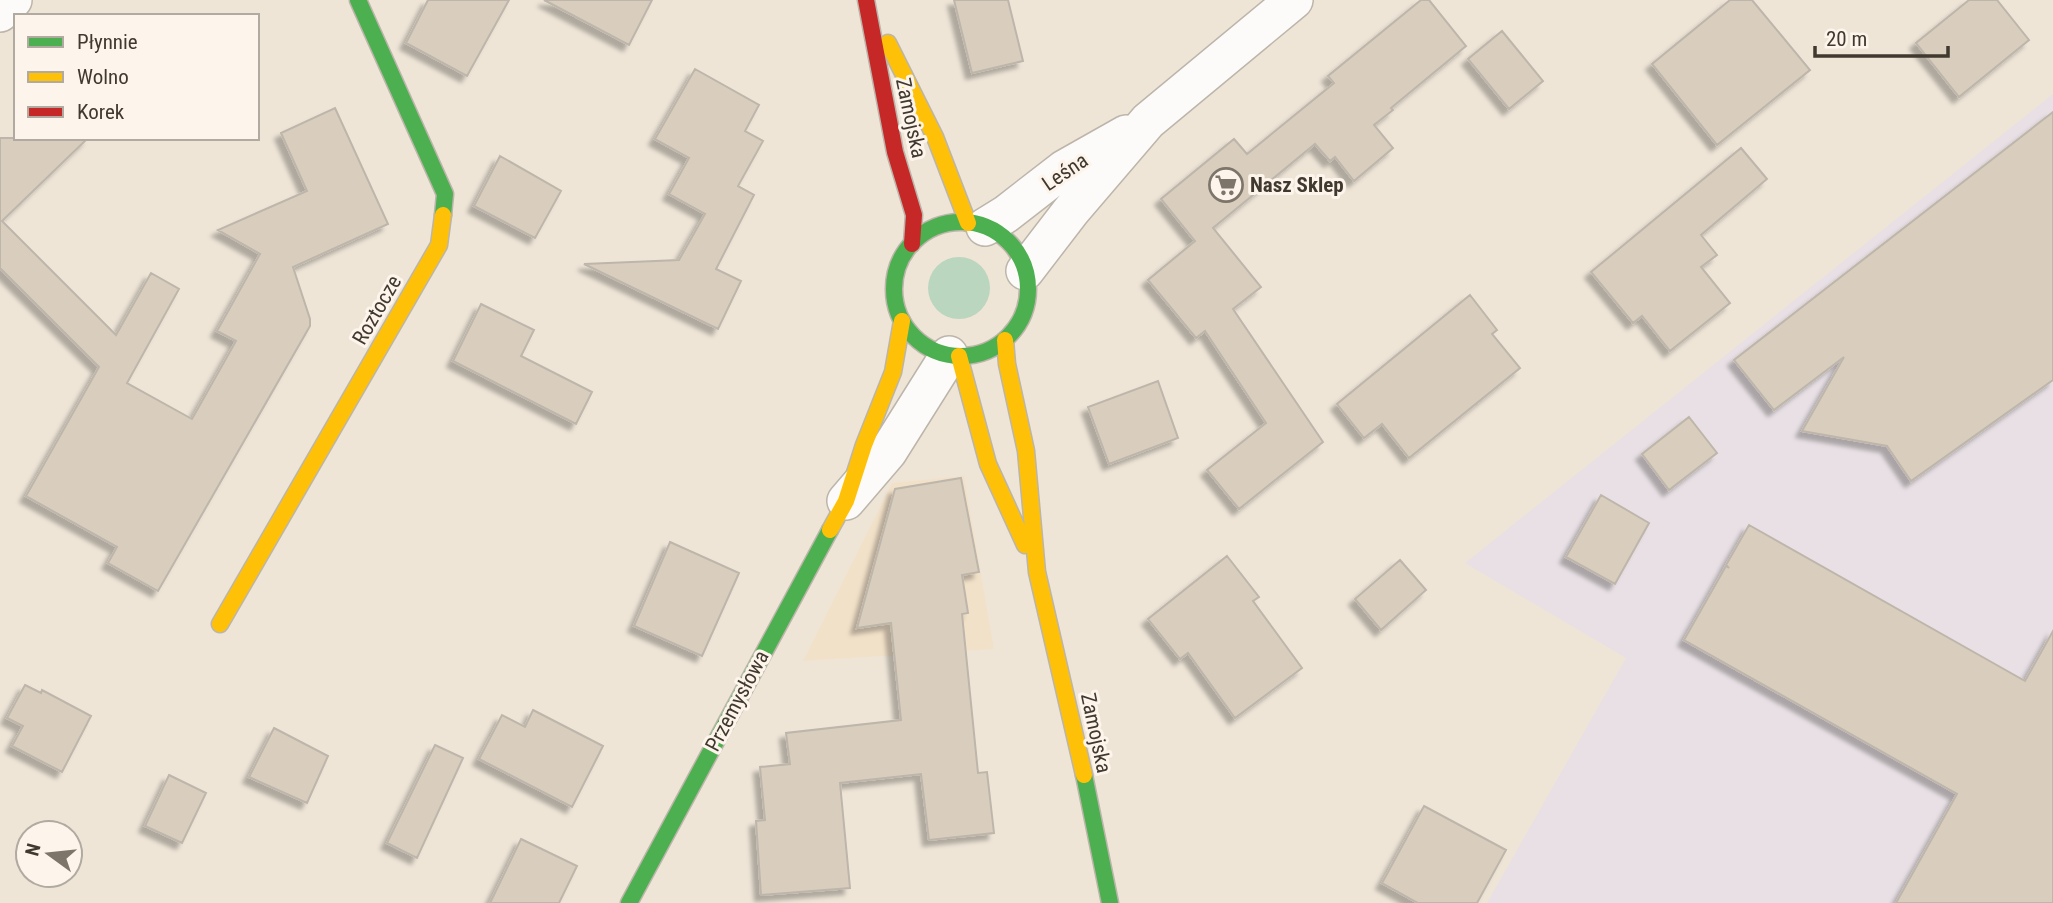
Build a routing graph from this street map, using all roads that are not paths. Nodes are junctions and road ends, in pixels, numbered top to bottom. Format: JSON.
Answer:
{"nodes":[{"id":1,"x":13,"y":0,"type":"edge"},
{"id":2,"x":358,"y":0,"type":"edge"},
{"id":3,"x":867,"y":0,"type":"edge"},
{"id":4,"x":1294,"y":0,"type":"edge"},
{"id":5,"x":0,"y":13,"type":"edge"},
{"id":6,"x":1148,"y":121,"type":"junction"},
{"id":7,"x":976,"y":225,"type":"junction"},
{"id":8,"x":912,"y":244,"type":"junction"},
{"id":9,"x":1025,"y":271,"type":"junction"},
{"id":10,"x":902,"y":321,"type":"junction"},
{"id":11,"x":1005,"y":340,"type":"junction"},
{"id":12,"x":954,"y":356,"type":"junction"},
{"id":13,"x":846,"y":501,"type":"junction"},
{"id":14,"x":1037,"y":572,"type":"junction"},
{"id":15,"x":220,"y":624,"type":"dead end"},
{"id":16,"x":629,"y":903,"type":"edge"},
{"id":17,"x":1110,"y":903,"type":"edge"}],
"edges":[{"from":1,"to":5,"type":"street"},
{"from":2,"to":15,"type":"street","name":"Roztocze"},
{"from":3,"to":7,"type":"street","name":"Zamojska"},
{"from":3,"to":8,"type":"street","name":"Zamojska"},
{"from":4,"to":6,"type":"street","name":"Leśna"},
{"from":6,"to":7,"type":"street","name":"Leśna"},
{"from":6,"to":9,"type":"street","name":"Leśna"},
{"from":7,"to":8,"type":"street"},
{"from":7,"to":9,"type":"street"},
{"from":8,"to":10,"type":"street"},
{"from":9,"to":11,"type":"street"},
{"from":10,"to":12,"type":"street"},
{"from":10,"to":13,"type":"street","name":"Przemysłowa"},
{"from":11,"to":12,"type":"street"},
{"from":11,"to":14,"type":"street","name":"Zamojska"},
{"from":12,"to":13,"type":"street","name":"Przemysłowa"},
{"from":12,"to":14,"type":"street","name":"Zamojska"},
{"from":13,"to":16,"type":"street","name":"Przemysłowa"},
{"from":14,"to":17,"type":"street","name":"Zamojska"}]}
